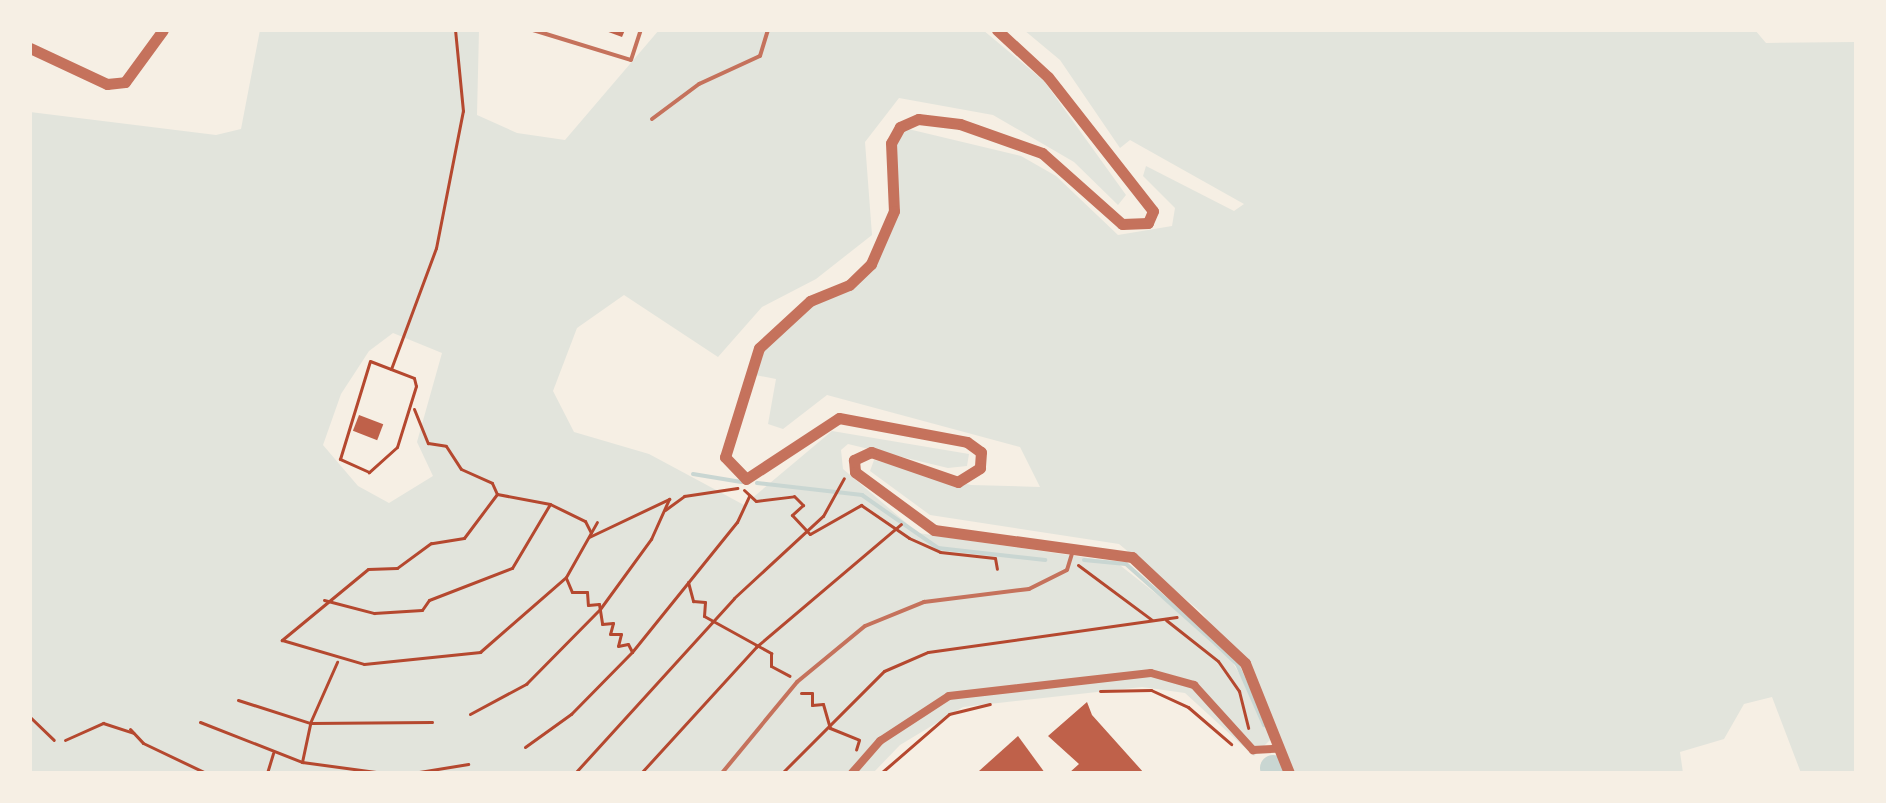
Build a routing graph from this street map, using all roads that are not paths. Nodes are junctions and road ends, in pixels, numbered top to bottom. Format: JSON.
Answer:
{"nodes":[{"id":1,"x":163,"y":30,"type":"edge"},
{"id":2,"x":533,"y":30,"type":"edge"},
{"id":3,"x":641,"y":30,"type":"edge"},
{"id":4,"x":768,"y":30,"type":"edge"},
{"id":5,"x":997,"y":30,"type":"edge"},
{"id":6,"x":30,"y":48,"type":"edge"},
{"id":7,"x":652,"y":119,"type":"dead end"},
{"id":8,"x":1073,"y":550,"type":"junction"},
{"id":9,"x":1275,"y":749,"type":"junction"},
{"id":10,"x":722,"y":773,"type":"edge"},
{"id":11,"x":852,"y":773,"type":"edge"},
{"id":12,"x":1289,"y":773,"type":"edge"}],
"edges":[{"from":1,"to":6,"type":"street"},
{"from":2,"to":3,"type":"lane"},
{"from":4,"to":7,"type":"lane"},
{"from":5,"to":8,"type":"street"},
{"from":8,"to":9,"type":"street"},
{"from":8,"to":10,"type":"lane"},
{"from":9,"to":11,"type":"street"},
{"from":9,"to":12,"type":"street"}]}
